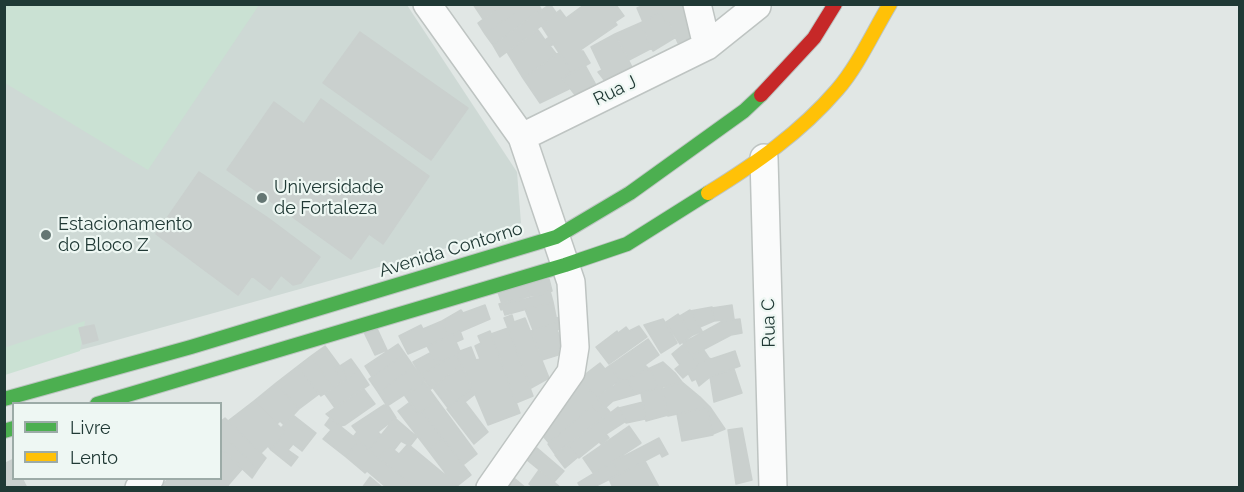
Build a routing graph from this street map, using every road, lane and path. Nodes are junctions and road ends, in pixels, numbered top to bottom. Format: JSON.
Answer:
{"nodes":[{"id":1,"x":427,"y":4,"type":"edge"},
{"id":2,"x":697,"y":4,"type":"edge"},
{"id":3,"x":835,"y":4,"type":"edge"},
{"id":4,"x":890,"y":4,"type":"edge"},
{"id":5,"x":757,"y":6,"type":"dead end"},
{"id":6,"x":707,"y":46,"type":"junction"},
{"id":7,"x":522,"y":137,"type":"junction"},
{"id":8,"x":764,"y":158,"type":"junction"},
{"id":9,"x":556,"y":237,"type":"junction"},
{"id":10,"x":565,"y":265,"type":"junction"},
{"id":11,"x":142,"y":397,"type":"edge"},
{"id":12,"x":4,"y":399,"type":"edge"},
{"id":13,"x":110,"y":402,"type":"edge"},
{"id":14,"x":490,"y":488,"type":"edge"},
{"id":15,"x":773,"y":488,"type":"edge"}],
"edges":[{"from":1,"to":7,"type":"street"},
{"from":2,"to":6,"type":"street"},
{"from":3,"to":9,"type":"street","name":"Avenida Contorno"},
{"from":4,"to":8,"type":"street"},
{"from":5,"to":6,"type":"street","name":"Rua J"},
{"from":6,"to":7,"type":"street","name":"Rua J"},
{"from":7,"to":9,"type":"street"},
{"from":8,"to":10,"type":"street"},
{"from":8,"to":15,"type":"street","name":"Rua C"},
{"from":9,"to":10,"type":"street"},
{"from":9,"to":12,"type":"street","name":"Avenida Contorno"},
{"from":10,"to":11,"type":"street"},
{"from":10,"to":14,"type":"street"},
{"from":11,"to":13,"type":"street"}]}
